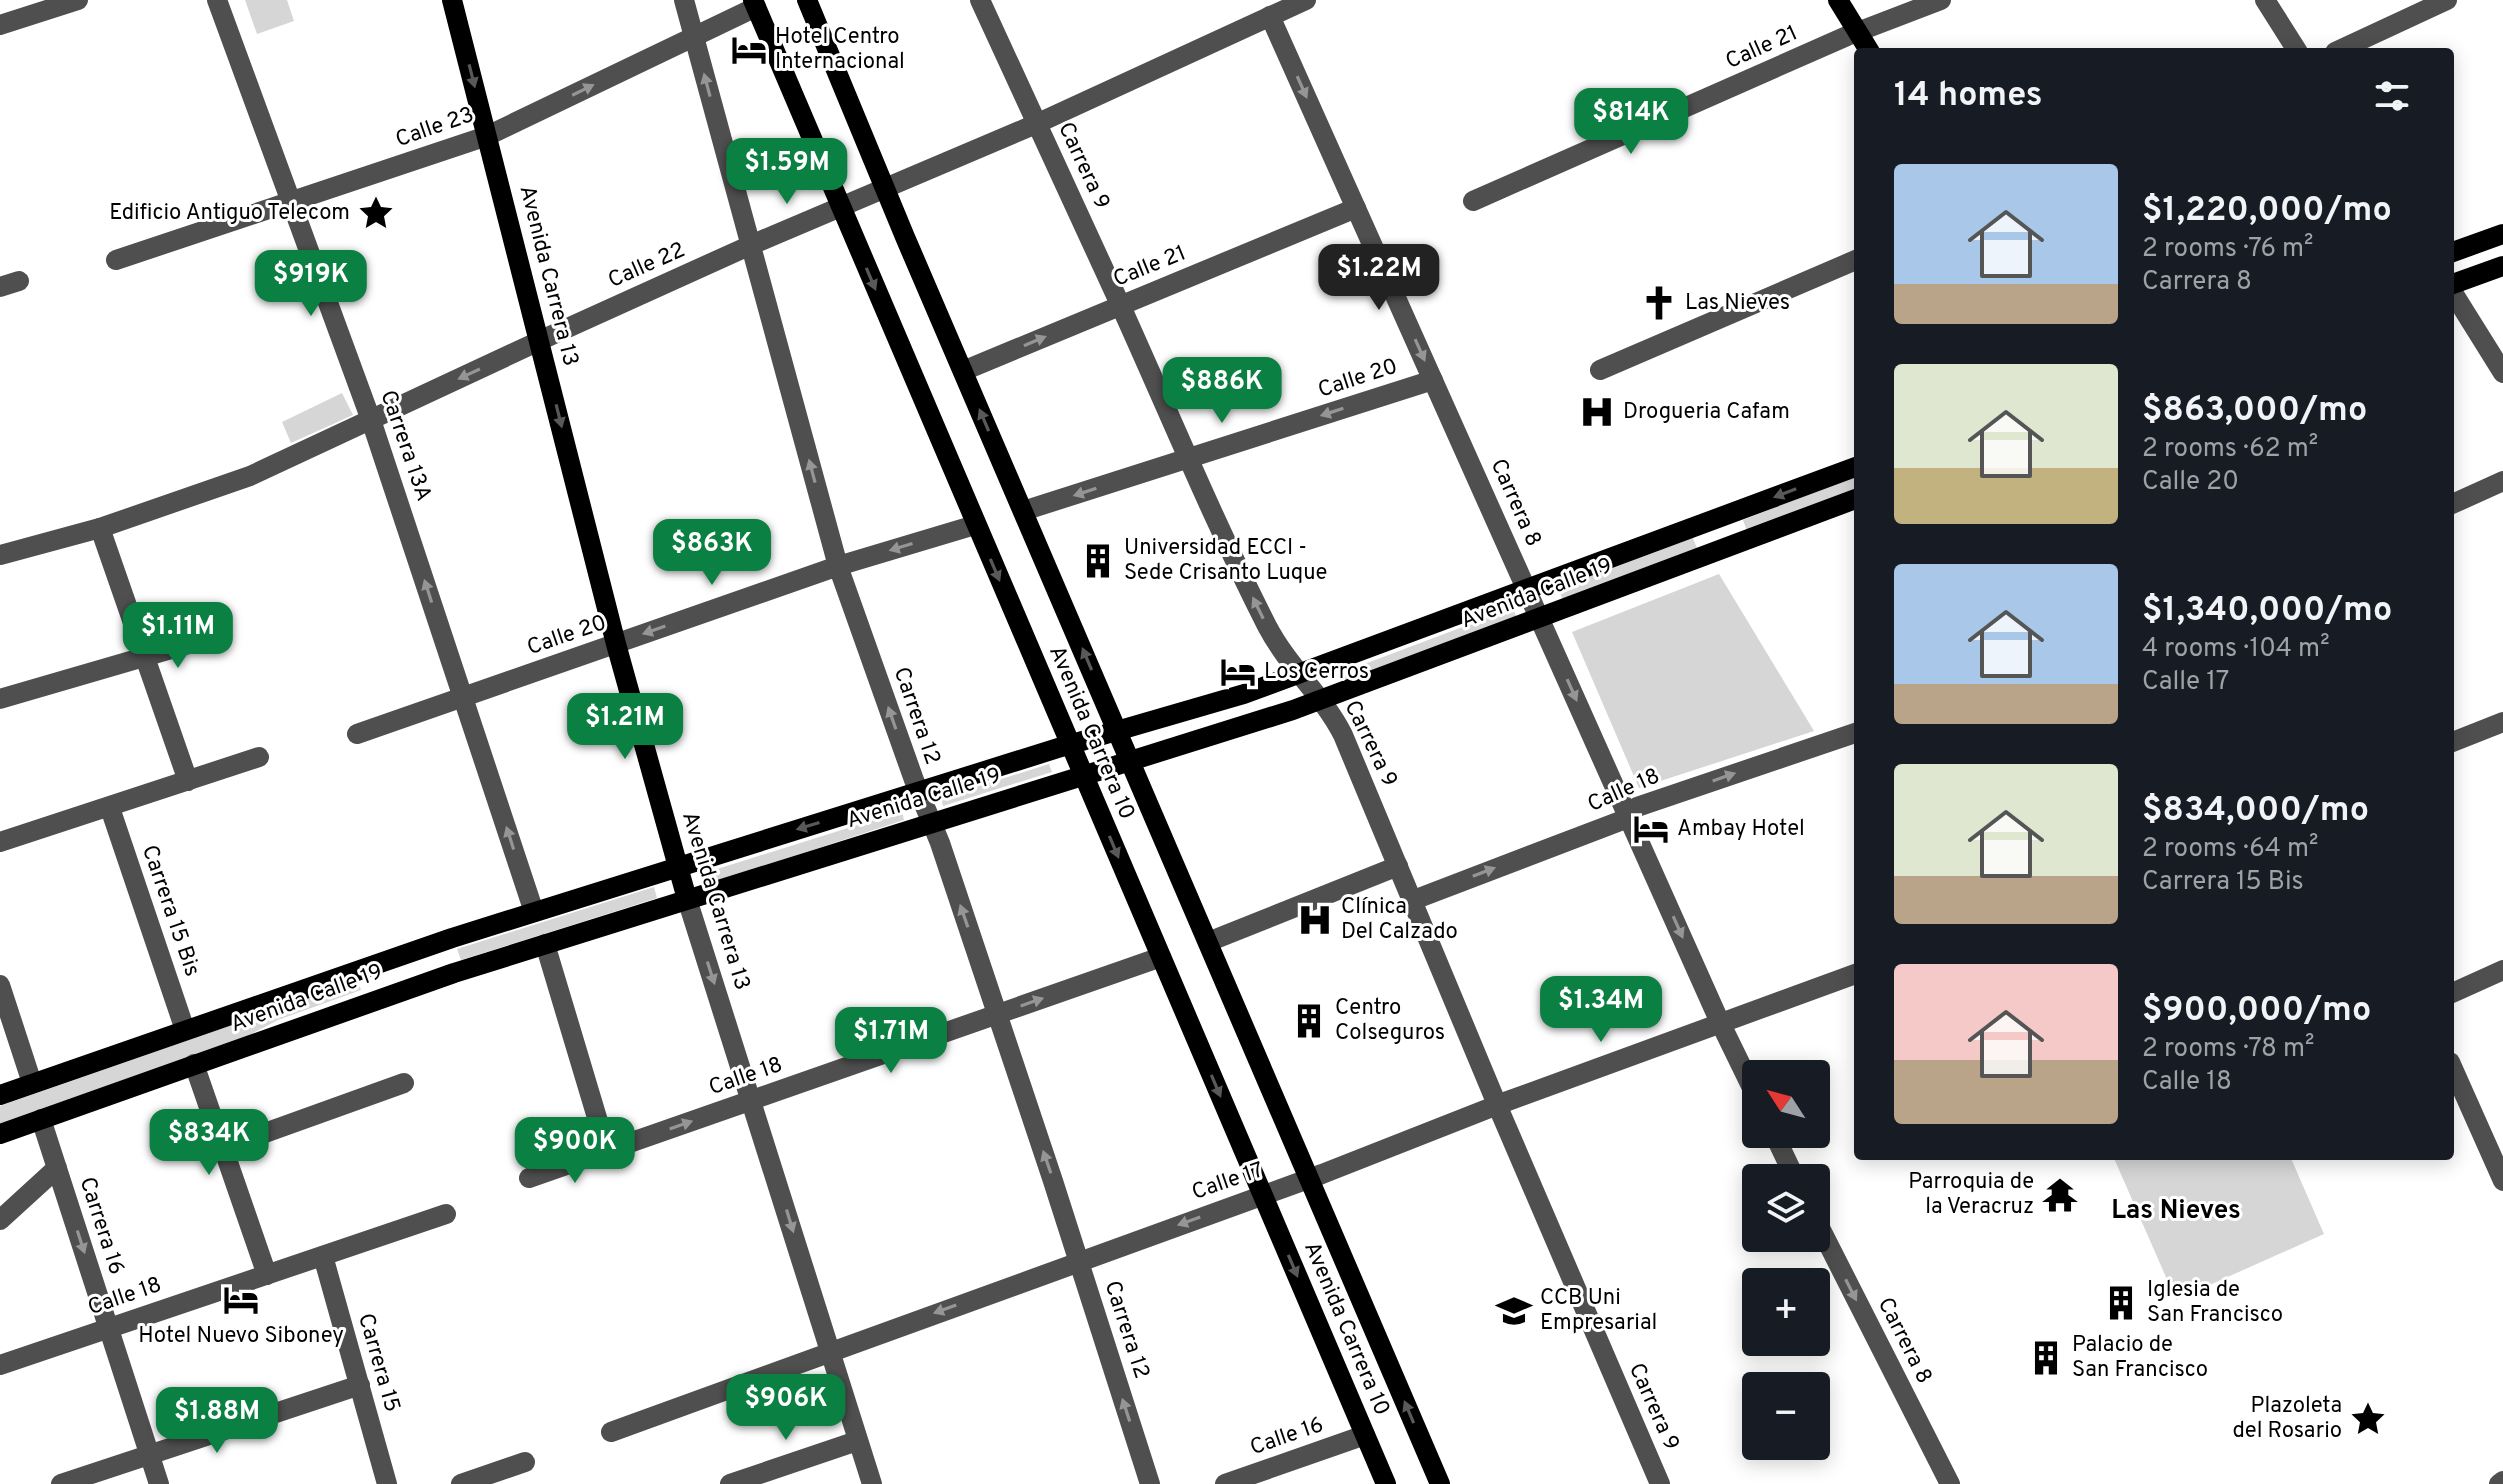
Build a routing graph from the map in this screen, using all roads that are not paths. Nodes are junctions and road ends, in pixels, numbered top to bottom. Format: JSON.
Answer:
{"nodes":[{"id":1,"x":78,"y":0,"type":"edge"},
{"id":2,"x":217,"y":0,"type":"edge"},
{"id":3,"x":452,"y":0,"type":"edge"},
{"id":4,"x":684,"y":0,"type":"edge"},
{"id":5,"x":807,"y":0,"type":"edge"},
{"id":6,"x":980,"y":0,"type":"edge"},
{"id":7,"x":1306,"y":0,"type":"edge"},
{"id":8,"x":1838,"y":0,"type":"edge"},
{"id":9,"x":1941,"y":0,"type":"edge"},
{"id":10,"x":2265,"y":0,"type":"edge"},
{"id":11,"x":2447,"y":0,"type":"edge"},
{"id":12,"x":754,"y":3,"type":"edge"},
{"id":13,"x":1270,"y":16,"type":"junction"},
{"id":14,"x":0,"y":25,"type":"edge"},
{"id":15,"x":1858,"y":32,"type":"junction"},
{"id":16,"x":694,"y":36,"type":"junction"},
{"id":17,"x":1868,"y":48,"type":"edge"},
{"id":18,"x":2295,"y":48,"type":"edge"},
{"id":19,"x":2344,"y":48,"type":"edge"},
{"id":20,"x":1036,"y":124,"type":"junction"},
{"id":21,"x":487,"y":136,"type":"junction"},
{"id":22,"x":885,"y":189,"type":"junction"},
{"id":23,"x":1473,"y":201,"type":"dead end"},
{"id":24,"x":291,"y":202,"type":"junction"},
{"id":25,"x":841,"y":208,"type":"junction"},
{"id":26,"x":1356,"y":208,"type":"junction"},
{"id":27,"x":2503,"y":234,"type":"edge"},
{"id":28,"x":751,"y":245,"type":"junction"},
{"id":29,"x":2454,"y":252,"type":"edge"},
{"id":30,"x":116,"y":260,"type":"dead end"},
{"id":31,"x":1854,"y":261,"type":"edge"},
{"id":32,"x":2503,"y":266,"type":"edge"},
{"id":33,"x":2454,"y":284,"type":"edge"},
{"id":34,"x":2454,"y":293,"type":"edge"},
{"id":35,"x":1120,"y":305,"type":"junction"},
{"id":36,"x":540,"y":341,"type":"junction"},
{"id":37,"x":1600,"y":370,"type":"dead end"},
{"id":38,"x":963,"y":371,"type":"junction"},
{"id":39,"x":2503,"y":373,"type":"edge"},
{"id":40,"x":1433,"y":380,"type":"junction"},
{"id":41,"x":371,"y":420,"type":"junction"},
{"id":42,"x":1187,"y":459,"type":"junction"},
{"id":43,"x":1854,"y":467,"type":"edge"},
{"id":44,"x":2503,"y":481,"type":"edge"},
{"id":45,"x":1854,"y":500,"type":"edge"},
{"id":46,"x":2454,"y":503,"type":"edge"},
{"id":47,"x":1023,"y":511,"type":"junction"},
{"id":48,"x":975,"y":525,"type":"junction"},
{"id":49,"x":100,"y":528,"type":"junction"},
{"id":50,"x":0,"y":554,"type":"edge"},
{"id":51,"x":838,"y":566,"type":"junction"},
{"id":52,"x":1527,"y":590,"type":"junction"},
{"id":53,"x":1540,"y":619,"type":"junction"},
{"id":54,"x":199,"y":641,"type":"dead end"},
{"id":55,"x":616,"y":644,"type":"junction"},
{"id":56,"x":144,"y":657,"type":"junction"},
{"id":57,"x":1298,"y":674,"type":"junction"},
{"id":58,"x":464,"y":697,"type":"junction"},
{"id":59,"x":0,"y":699,"type":"edge"},
{"id":60,"x":1320,"y":700,"type":"junction"},
{"id":61,"x":2503,"y":722,"type":"edge"},
{"id":62,"x":1117,"y":730,"type":"junction"},
{"id":63,"x":1854,"y":733,"type":"edge"},
{"id":64,"x":357,"y":734,"type":"dead end"},
{"id":65,"x":2454,"y":741,"type":"edge"},
{"id":66,"x":1069,"y":744,"type":"junction"},
{"id":67,"x":259,"y":757,"type":"dead end"},
{"id":68,"x":1131,"y":760,"type":"junction"},
{"id":69,"x":1083,"y":775,"type":"junction"},
{"id":70,"x":188,"y":781,"type":"junction"},
{"id":71,"x":918,"y":792,"type":"junction"},
{"id":72,"x":110,"y":808,"type":"junction"},
{"id":73,"x":1627,"y":813,"type":"junction"},
{"id":74,"x":932,"y":822,"type":"junction"},
{"id":75,"x":0,"y":842,"type":"edge"},
{"id":76,"x":677,"y":866,"type":"junction"},
{"id":77,"x":1398,"y":866,"type":"junction"},
{"id":78,"x":687,"y":899,"type":"junction"},
{"id":79,"x":1411,"y":901,"type":"junction"},
{"id":80,"x":534,"y":912,"type":"junction"},
{"id":81,"x":1208,"y":942,"type":"junction"},
{"id":82,"x":545,"y":944,"type":"junction"},
{"id":83,"x":1161,"y":957,"type":"junction"},
{"id":84,"x":2503,"y":970,"type":"edge"},
{"id":85,"x":1854,"y":974,"type":"edge"},
{"id":86,"x":0,"y":985,"type":"edge"},
{"id":87,"x":2454,"y":992,"type":"edge"},
{"id":88,"x":997,"y":1014,"type":"junction"},
{"id":89,"x":1723,"y":1023,"type":"junction"},
{"id":90,"x":185,"y":1030,"type":"junction"},
{"id":91,"x":194,"y":1064,"type":"junction"},
{"id":92,"x":1742,"y":1065,"type":"edge"},
{"id":93,"x":2454,"y":1071,"type":"edge"},
{"id":94,"x":32,"y":1083,"type":"junction"},
{"id":95,"x":404,"y":1083,"type":"dead end"},
{"id":96,"x":0,"y":1095,"type":"edge"},
{"id":97,"x":752,"y":1100,"type":"junction"},
{"id":98,"x":1498,"y":1106,"type":"junction"},
{"id":99,"x":41,"y":1119,"type":"junction"},
{"id":100,"x":0,"y":1134,"type":"edge"},
{"id":101,"x":223,"y":1148,"type":"junction"},
{"id":102,"x":607,"y":1151,"type":"junction"},
{"id":103,"x":57,"y":1168,"type":"junction"},
{"id":104,"x":529,"y":1178,"type":"dead end"},
{"id":105,"x":1310,"y":1179,"type":"junction"},
{"id":106,"x":2503,"y":1181,"type":"edge"},
{"id":107,"x":1263,"y":1194,"type":"junction"},
{"id":108,"x":446,"y":1214,"type":"dead end"},
{"id":109,"x":0,"y":1220,"type":"edge"},
{"id":110,"x":1830,"y":1248,"type":"edge"},
{"id":111,"x":323,"y":1256,"type":"junction"},
{"id":112,"x":1079,"y":1261,"type":"junction"},
{"id":113,"x":267,"y":1275,"type":"junction"},
{"id":114,"x":109,"y":1328,"type":"junction"},
{"id":115,"x":830,"y":1353,"type":"junction"},
{"id":116,"x":0,"y":1365,"type":"edge"},
{"id":117,"x":360,"y":1385,"type":"junction"},
{"id":118,"x":611,"y":1432,"type":"dead end"},
{"id":119,"x":1365,"y":1435,"type":"junction"},
{"id":120,"x":857,"y":1441,"type":"junction"},
{"id":121,"x":149,"y":1455,"type":"junction"},
{"id":122,"x":525,"y":1462,"type":"dead end"},
{"id":123,"x":61,"y":1484,"type":"edge"},
{"id":124,"x":159,"y":1484,"type":"edge"},
{"id":125,"x":387,"y":1484,"type":"edge"},
{"id":126,"x":461,"y":1484,"type":"edge"},
{"id":127,"x":730,"y":1484,"type":"edge"},
{"id":128,"x":872,"y":1484,"type":"edge"},
{"id":129,"x":1150,"y":1484,"type":"edge"},
{"id":130,"x":1225,"y":1484,"type":"edge"},
{"id":131,"x":1386,"y":1484,"type":"edge"},
{"id":132,"x":1440,"y":1484,"type":"edge"},
{"id":133,"x":1660,"y":1484,"type":"edge"},
{"id":134,"x":1950,"y":1484,"type":"edge"}],
"edges":[{"from":1,"to":14,"type":"street"},
{"from":2,"to":24,"type":"street","name":"Carrera 13A"},
{"from":3,"to":21,"type":"main road","name":"Avenida Carrera 13","one_way":true},
{"from":4,"to":16,"type":"street","name":"Carrera 12"},
{"from":5,"to":22,"type":"main road","name":"Avenida Carrera 10"},
{"from":6,"to":20,"type":"street","name":"Carrera 9"},
{"from":7,"to":13,"type":"street","name":"Calle 22"},
{"from":8,"to":15,"type":"main road"},
{"from":9,"to":15,"type":"street","name":"Calle 21"},
{"from":10,"to":18,"type":"street"},
{"from":11,"to":19,"type":"street"},
{"from":12,"to":16,"type":"street","name":"Calle 23"},
{"from":12,"to":25,"type":"main road","name":"Avenida Carrera 10"},
{"from":13,"to":20,"type":"street","name":"Calle 22"},
{"from":13,"to":26,"type":"street","name":"Carrera 8","one_way":true},
{"from":15,"to":17,"type":"main road"},
{"from":15,"to":23,"type":"street","name":"Calle 21"},
{"from":21,"to":16,"type":"street","name":"Calle 23","one_way":true},
{"from":28,"to":16,"type":"street","name":"Carrera 12","one_way":true},
{"from":20,"to":22,"type":"street","name":"Calle 22"},
{"from":20,"to":35,"type":"street","name":"Carrera 9"},
{"from":21,"to":24,"type":"street","name":"Calle 23"},
{"from":21,"to":36,"type":"main road","name":"Avenida Carrera 13"},
{"from":22,"to":25,"type":"street","name":"Calle 22"},
{"from":22,"to":38,"type":"main road","name":"Avenida Carrera 10"},
{"from":24,"to":30,"type":"street","name":"Calle 23"},
{"from":24,"to":41,"type":"street","name":"Carrera 13A"},
{"from":25,"to":28,"type":"street","name":"Calle 22"},
{"from":25,"to":48,"type":"main road","name":"Avenida Carrera 10","one_way":true},
{"from":26,"to":35,"type":"street","name":"Calle 21"},
{"from":26,"to":40,"type":"street","name":"Carrera 8","one_way":true},
{"from":27,"to":29,"type":"main road"},
{"from":28,"to":36,"type":"street","name":"Calle 22"},
{"from":51,"to":28,"type":"street","name":"Carrera 12","one_way":true},
{"from":31,"to":37,"type":"street"},
{"from":32,"to":33,"type":"main road"},
{"from":34,"to":39,"type":"street"},
{"from":38,"to":35,"type":"street","name":"Calle 21","one_way":true},
{"from":35,"to":42,"type":"street","name":"Carrera 9"},
{"from":36,"to":41,"type":"street","name":"Calle 22","one_way":true},
{"from":36,"to":55,"type":"main road","name":"Avenida Carrera 13","one_way":true},
{"from":47,"to":38,"type":"main road","name":"Avenida Carrera 10","one_way":true},
{"from":40,"to":42,"type":"street","name":"Calle 20","one_way":true},
{"from":40,"to":52,"type":"street","name":"Carrera 8"},
{"from":41,"to":49,"type":"street","name":"Calle 22"},
{"from":58,"to":41,"type":"street","name":"Carrera 13A","one_way":true},
{"from":42,"to":47,"type":"street","name":"Calle 20","one_way":true},
{"from":57,"to":42,"type":"street","name":"Carrera 9","one_way":true},
{"from":43,"to":52,"type":"main road","name":"Avenida Calle 19","one_way":true},
{"from":44,"to":46,"type":"street"},
{"from":45,"to":53,"type":"main road","name":"Avenida Calle 19"},
{"from":62,"to":47,"type":"main road","name":"Avenida Carrera 10","one_way":true},
{"from":48,"to":51,"type":"street","name":"Calle 20","one_way":true},
{"from":48,"to":66,"type":"main road","name":"Avenida Carrera 10","one_way":true},
{"from":49,"to":50,"type":"street","name":"Calle 22"},
{"from":49,"to":56,"type":"street"},
{"from":51,"to":55,"type":"street","name":"Calle 20","one_way":true},
{"from":71,"to":51,"type":"street","name":"Carrera 12","one_way":true},
{"from":52,"to":53,"type":"street","name":"Carrera 8"},
{"from":52,"to":57,"type":"main road","name":"Avenida Calle 19"},
{"from":53,"to":60,"type":"main road","name":"Avenida Calle 19"},
{"from":53,"to":73,"type":"street","name":"Carrera 8","one_way":true},
{"from":54,"to":56,"type":"street"},
{"from":55,"to":58,"type":"street","name":"Calle 20"},
{"from":55,"to":76,"type":"main road","name":"Avenida Carrera 13"},
{"from":56,"to":59,"type":"street"},
{"from":56,"to":70,"type":"street"},
{"from":57,"to":60,"type":"street","name":"Carrera 9"},
{"from":57,"to":62,"type":"main road","name":"Avenida Calle 19"},
{"from":58,"to":64,"type":"street","name":"Calle 20"},
{"from":80,"to":58,"type":"street","name":"Carrera 13A","one_way":true},
{"from":60,"to":68,"type":"main road","name":"Avenida Calle 19"},
{"from":60,"to":77,"type":"street","name":"Carrera 9"},
{"from":61,"to":65,"type":"street"},
{"from":62,"to":66,"type":"main road","name":"Avenida Calle 19"},
{"from":62,"to":68,"type":"main road","name":"Avenida Carrera 10"},
{"from":73,"to":63,"type":"street","name":"Calle 18","one_way":true},
{"from":66,"to":69,"type":"main road","name":"Avenida Carrera 10"},
{"from":66,"to":71,"type":"main road","name":"Avenida Calle 19"},
{"from":67,"to":70,"type":"street"},
{"from":68,"to":69,"type":"main road","name":"Avenida Calle 19"},
{"from":68,"to":81,"type":"main road","name":"Avenida Carrera 10"},
{"from":69,"to":74,"type":"main road","name":"Avenida Calle 19"},
{"from":69,"to":83,"type":"main road","name":"Avenida Carrera 10","one_way":true},
{"from":70,"to":72,"type":"street"},
{"from":71,"to":74,"type":"street","name":"Carrera 12"},
{"from":71,"to":76,"type":"main road","name":"Avenida Calle 19","one_way":true},
{"from":72,"to":75,"type":"street"},
{"from":72,"to":90,"type":"street","name":"Carrera 15 Bis"},
{"from":79,"to":73,"type":"street","name":"Calle 18","one_way":true},
{"from":73,"to":89,"type":"street","name":"Carrera 8","one_way":true},
{"from":74,"to":78,"type":"main road","name":"Avenida Calle 19"},
{"from":88,"to":74,"type":"street","name":"Carrera 12","one_way":true},
{"from":76,"to":78,"type":"main road","name":"Avenida Carrera 13"},
{"from":76,"to":80,"type":"main road","name":"Avenida Calle 19"},
{"from":77,"to":79,"type":"street","name":"Carrera 9"},
{"from":77,"to":81,"type":"street"},
{"from":78,"to":82,"type":"main road","name":"Avenida Calle 19"},
{"from":78,"to":97,"type":"street","name":"Avenida Carrera 13","one_way":true},
{"from":79,"to":98,"type":"street","name":"Carrera 9"},
{"from":80,"to":90,"type":"main road","name":"Avenida Calle 19"},
{"from":81,"to":105,"type":"main road","name":"Avenida Carrera 10"},
{"from":82,"to":91,"type":"main road","name":"Avenida Calle 19"},
{"from":82,"to":102,"type":"street"},
{"from":88,"to":83,"type":"street","name":"Calle 18","one_way":true},
{"from":83,"to":107,"type":"main road","name":"Avenida Carrera 10","one_way":true},
{"from":84,"to":87,"type":"street"},
{"from":85,"to":89,"type":"street","name":"Calle 17"},
{"from":86,"to":94,"type":"street"},
{"from":88,"to":97,"type":"street","name":"Calle 18"},
{"from":112,"to":88,"type":"street","name":"Carrera 12","one_way":true},
{"from":89,"to":92,"type":"street","name":"Carrera 8"},
{"from":89,"to":98,"type":"street","name":"Calle 17"},
{"from":90,"to":94,"type":"main road","name":"Avenida Calle 19"},
{"from":91,"to":99,"type":"main road","name":"Avenida Calle 19"},
{"from":91,"to":101,"type":"street"},
{"from":93,"to":106,"type":"street"},
{"from":94,"to":96,"type":"main road","name":"Avenida Calle 19"},
{"from":95,"to":101,"type":"street"},
{"from":102,"to":97,"type":"street","name":"Calle 18","one_way":true},
{"from":97,"to":115,"type":"street","name":"Avenida Carrera 13","one_way":true},
{"from":98,"to":105,"type":"street","name":"Calle 17"},
{"from":98,"to":133,"type":"street","name":"Carrera 9"},
{"from":99,"to":100,"type":"main road","name":"Avenida Calle 19"},
{"from":99,"to":103,"type":"street","name":"Carrera 16"},
{"from":101,"to":113,"type":"street"},
{"from":102,"to":104,"type":"street","name":"Calle 18"},
{"from":103,"to":109,"type":"street"},
{"from":103,"to":114,"type":"street","name":"Carrera 16","one_way":true},
{"from":105,"to":107,"type":"street","name":"Calle 17"},
{"from":132,"to":105,"type":"main road","name":"Avenida Carrera 10","one_way":true},
{"from":107,"to":112,"type":"street","name":"Calle 17","one_way":true},
{"from":107,"to":119,"type":"main road","name":"Avenida Carrera 10","one_way":true},
{"from":108,"to":111,"type":"street","name":"Calle 18"},
{"from":110,"to":134,"type":"street","name":"Carrera 8","one_way":true},
{"from":111,"to":113,"type":"street","name":"Calle 18"},
{"from":111,"to":117,"type":"street","name":"Carrera 15"},
{"from":112,"to":115,"type":"street","name":"Calle 17","one_way":true},
{"from":129,"to":112,"type":"street","name":"Carrera 12","one_way":true},
{"from":113,"to":114,"type":"street","name":"Calle 18"},
{"from":114,"to":116,"type":"street","name":"Calle 18"},
{"from":114,"to":121,"type":"street","name":"Carrera 16"},
{"from":115,"to":118,"type":"street","name":"Calle 17"},
{"from":115,"to":120,"type":"street","name":"Avenida Carrera 13"},
{"from":117,"to":121,"type":"street"},
{"from":117,"to":125,"type":"street","name":"Carrera 15"},
{"from":119,"to":130,"type":"street","name":"Calle 16"},
{"from":119,"to":131,"type":"main road","name":"Avenida Carrera 10"},
{"from":120,"to":127,"type":"street"},
{"from":120,"to":128,"type":"street","name":"Avenida Carrera 13"},
{"from":121,"to":123,"type":"street"},
{"from":121,"to":124,"type":"street","name":"Carrera 16"},
{"from":122,"to":126,"type":"street"}]}
